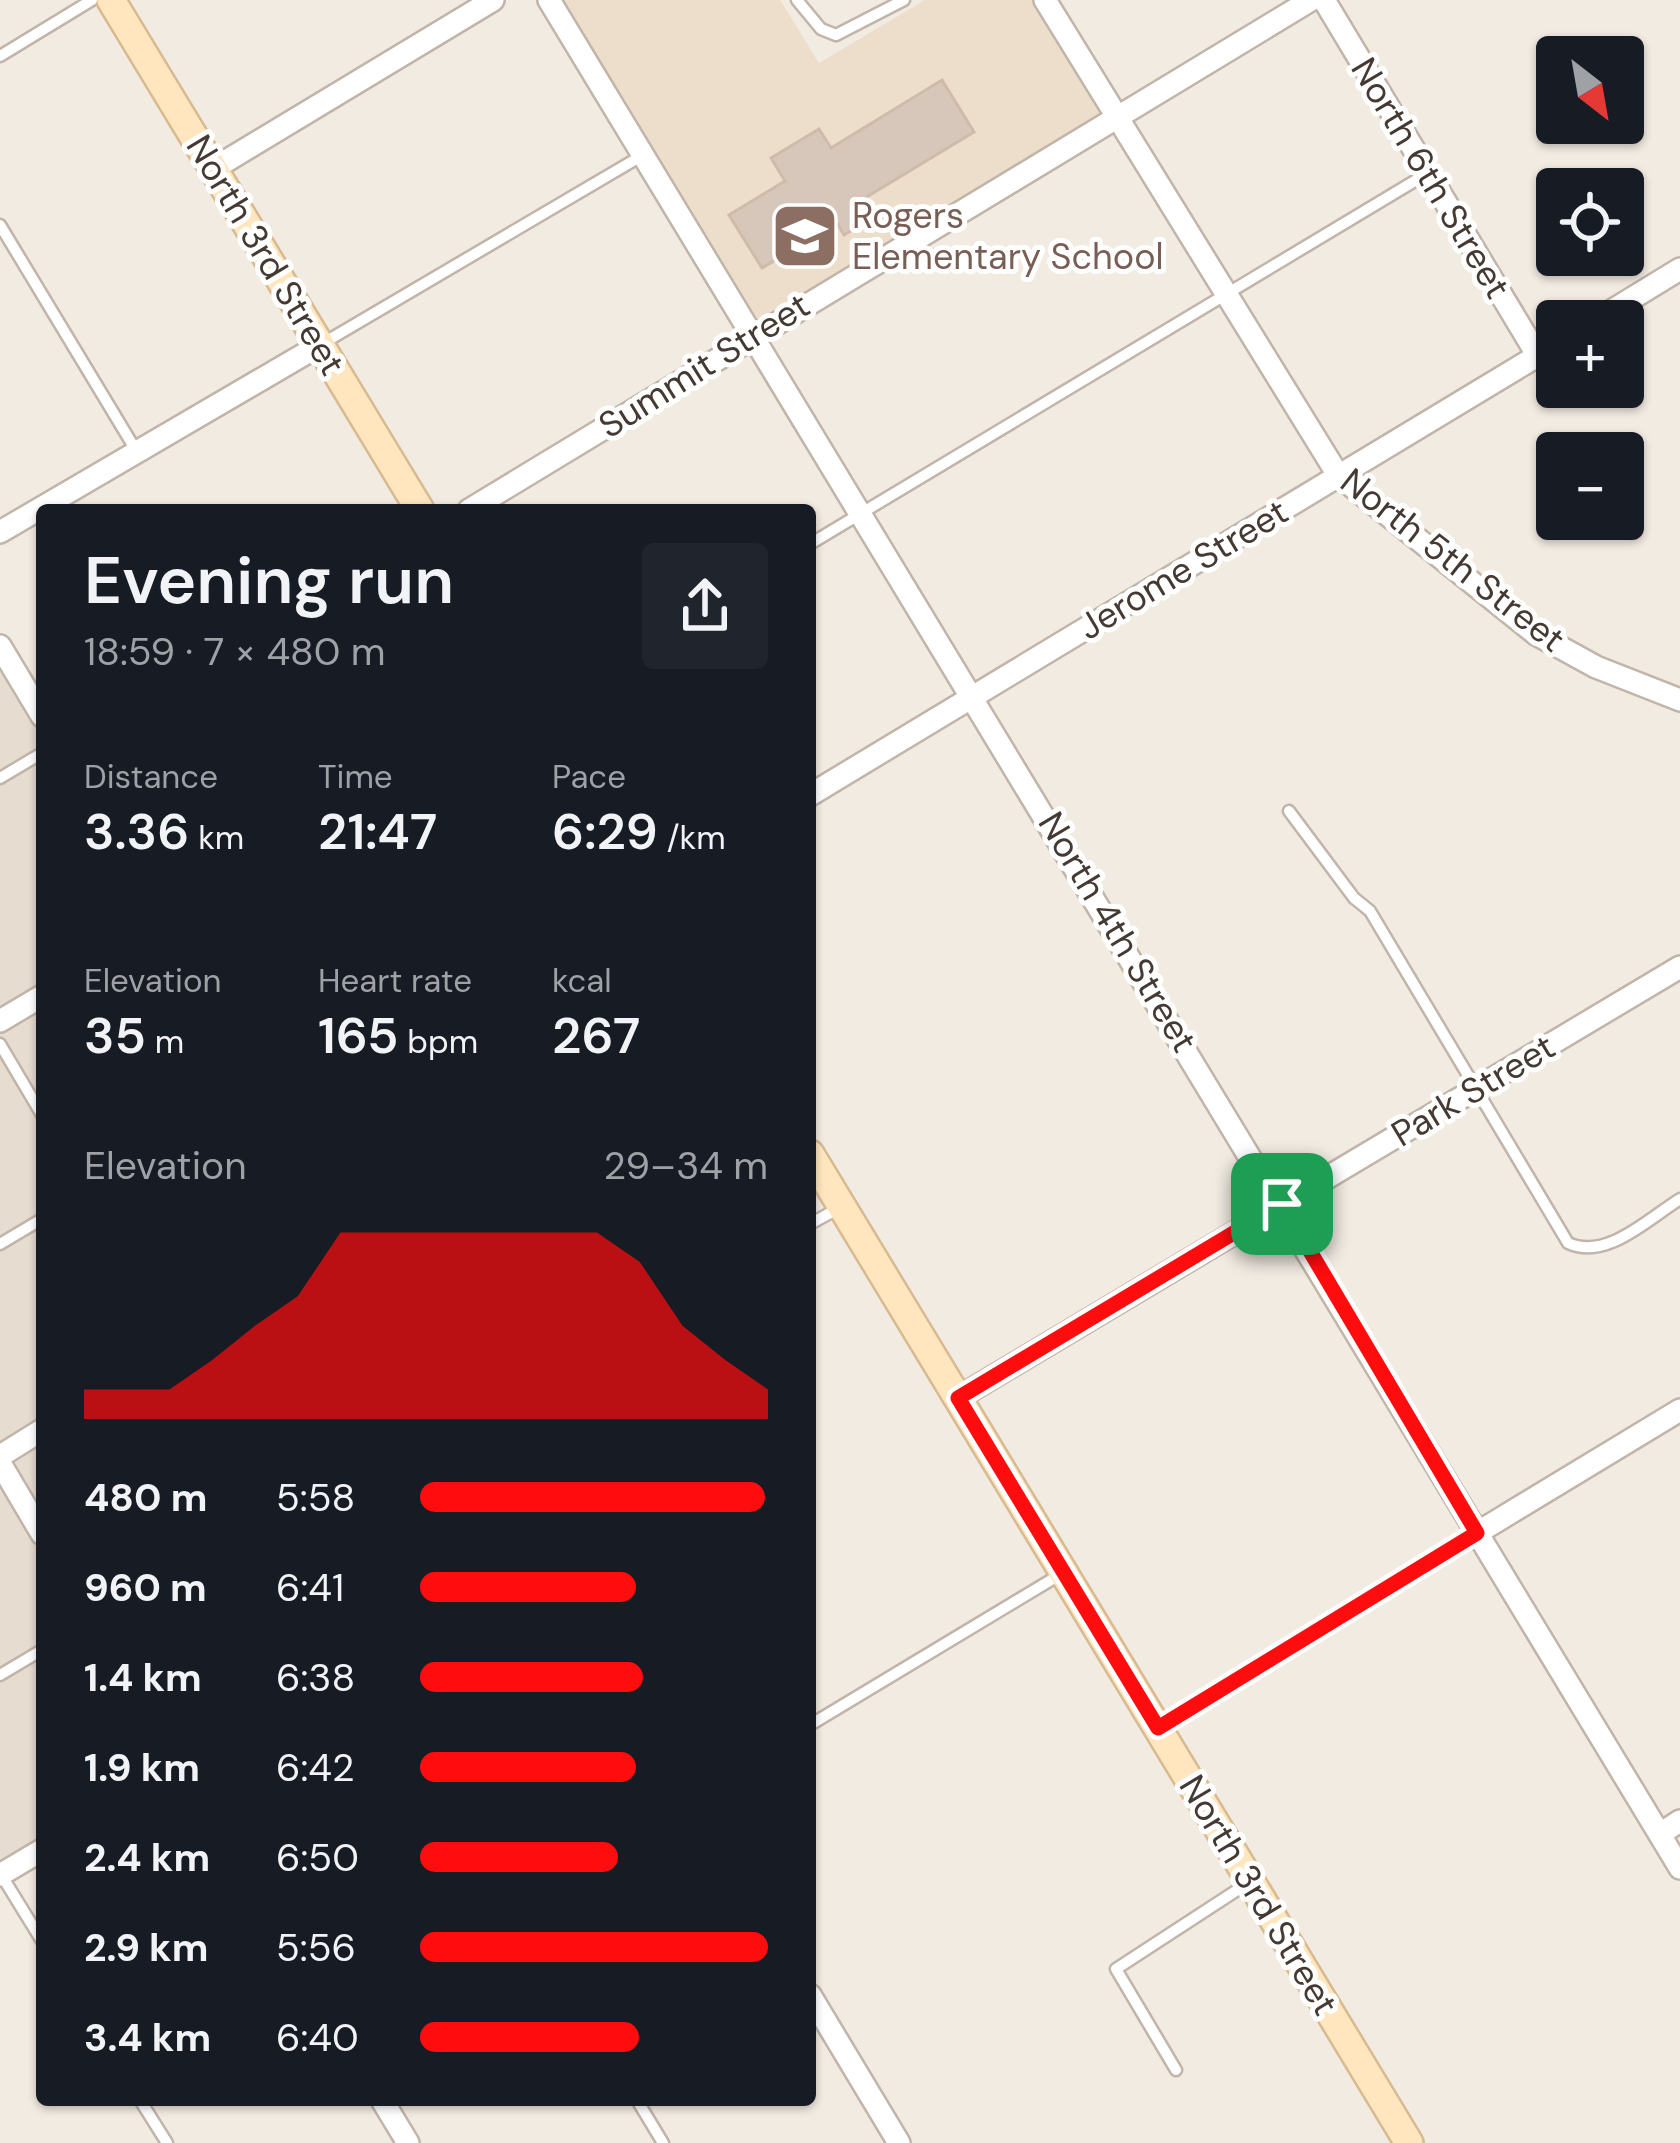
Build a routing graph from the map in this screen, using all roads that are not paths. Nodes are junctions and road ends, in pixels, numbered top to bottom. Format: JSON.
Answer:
{"nodes":[{"id":1,"x":92,"y":0,"type":"edge"},
{"id":2,"x":111,"y":0,"type":"edge"},
{"id":3,"x":493,"y":0,"type":"edge"},
{"id":4,"x":549,"y":0,"type":"edge"},
{"id":5,"x":797,"y":0,"type":"edge"},
{"id":6,"x":904,"y":0,"type":"edge"},
{"id":7,"x":1046,"y":0,"type":"edge"},
{"id":8,"x":1311,"y":0,"type":"edge"},
{"id":9,"x":1324,"y":0,"type":"edge"},
{"id":10,"x":0,"y":56,"type":"edge"},
{"id":11,"x":1116,"y":117,"type":"junction"},
{"id":12,"x":643,"y":155,"type":"junction"},
{"id":13,"x":213,"y":169,"type":"junction"},
{"id":14,"x":1428,"y":173,"type":"junction"},
{"id":15,"x":0,"y":225,"type":"edge"},
{"id":16,"x":1680,"y":269,"type":"edge"},
{"id":17,"x":1226,"y":295,"type":"junction"},
{"id":18,"x":1629,"y":300,"type":"edge"},
{"id":19,"x":752,"y":334,"type":"junction"},
{"id":20,"x":1536,"y":334,"type":"edge"},
{"id":21,"x":320,"y":345,"type":"junction"},
{"id":22,"x":1536,"y":357,"type":"edge"},
{"id":23,"x":137,"y":452,"type":"junction"},
{"id":24,"x":1338,"y":475,"type":"junction"},
{"id":25,"x":48,"y":504,"type":"edge"},
{"id":26,"x":416,"y":504,"type":"edge"},
{"id":27,"x":479,"y":504,"type":"edge"},
{"id":28,"x":36,"y":511,"type":"edge"},
{"id":29,"x":860,"y":513,"type":"junction"},
{"id":30,"x":0,"y":532,"type":"edge"},
{"id":31,"x":816,"y":540,"type":"edge"},
{"id":32,"x":0,"y":646,"type":"edge"},
{"id":33,"x":975,"y":696,"type":"junction"},
{"id":34,"x":1680,"y":700,"type":"edge"},
{"id":35,"x":36,"y":706,"type":"edge"},
{"id":36,"x":36,"y":757,"type":"edge"},
{"id":37,"x":0,"y":778,"type":"edge"},
{"id":38,"x":816,"y":791,"type":"edge"},
{"id":39,"x":1289,"y":811,"type":"dead end"},
{"id":40,"x":1680,"y":967,"type":"edge"},
{"id":41,"x":36,"y":1000,"type":"edge"},
{"id":42,"x":0,"y":1021,"type":"edge"},
{"id":43,"x":0,"y":1044,"type":"edge"},
{"id":44,"x":1477,"y":1088,"type":"junction"},
{"id":45,"x":36,"y":1104,"type":"edge"},
{"id":46,"x":816,"y":1164,"type":"edge"},
{"id":47,"x":1680,"y":1198,"type":"edge"},
{"id":48,"x":1282,"y":1204,"type":"junction"},
{"id":49,"x":842,"y":1206,"type":"junction"},
{"id":50,"x":816,"y":1221,"type":"edge"},
{"id":51,"x":36,"y":1223,"type":"edge"},
{"id":52,"x":0,"y":1244,"type":"edge"},
{"id":53,"x":958,"y":1398,"type":"junction"},
{"id":54,"x":1680,"y":1410,"type":"edge"},
{"id":55,"x":36,"y":1434,"type":"edge"},
{"id":56,"x":0,"y":1460,"type":"edge"},
{"id":57,"x":36,"y":1523,"type":"edge"},
{"id":58,"x":1477,"y":1533,"type":"junction"},
{"id":59,"x":1064,"y":1573,"type":"junction"},
{"id":60,"x":36,"y":1654,"type":"edge"},
{"id":61,"x":0,"y":1675,"type":"edge"},
{"id":62,"x":816,"y":1721,"type":"edge"},
{"id":63,"x":1158,"y":1728,"type":"junction"},
{"id":64,"x":1680,"y":1821,"type":"edge"},
{"id":65,"x":1660,"y":1834,"type":"junction"},
{"id":66,"x":36,"y":1853,"type":"edge"},
{"id":67,"x":1680,"y":1868,"type":"edge"},
{"id":68,"x":0,"y":1874,"type":"edge"},
{"id":69,"x":1250,"y":1881,"type":"junction"},
{"id":70,"x":36,"y":1931,"type":"edge"},
{"id":71,"x":816,"y":2005,"type":"edge"},
{"id":72,"x":1176,"y":2070,"type":"dead end"},
{"id":73,"x":144,"y":2106,"type":"edge"},
{"id":74,"x":386,"y":2106,"type":"edge"},
{"id":75,"x":642,"y":2106,"type":"edge"},
{"id":76,"x":166,"y":2143,"type":"edge"},
{"id":77,"x":408,"y":2143,"type":"edge"},
{"id":78,"x":664,"y":2143,"type":"edge"},
{"id":79,"x":898,"y":2143,"type":"edge"},
{"id":80,"x":1409,"y":2143,"type":"edge"}],
"edges":[{"from":1,"to":10,"type":"lane"},
{"from":2,"to":13,"type":"street","name":"North 3rd Street"},
{"from":3,"to":13,"type":"street"},
{"from":4,"to":12,"type":"street","name":"North 4th Street"},
{"from":5,"to":6,"type":"lane"},
{"from":7,"to":11,"type":"street","name":"North 5th Street"},
{"from":8,"to":11,"type":"street","name":"Summit Street"},
{"from":9,"to":14,"type":"street","name":"North 6th Street"},
{"from":11,"to":17,"type":"street","name":"North 5th Street"},
{"from":11,"to":19,"type":"street","name":"Summit Street"},
{"from":12,"to":19,"type":"street","name":"North 4th Street"},
{"from":12,"to":21,"type":"lane"},
{"from":13,"to":21,"type":"street","name":"North 3rd Street"},
{"from":14,"to":17,"type":"lane"},
{"from":14,"to":20,"type":"street","name":"North 6th Street"},
{"from":15,"to":23,"type":"lane"},
{"from":16,"to":18,"type":"street"},
{"from":17,"to":24,"type":"street","name":"North 5th Street"},
{"from":17,"to":29,"type":"lane"},
{"from":19,"to":27,"type":"street","name":"Summit Street"},
{"from":19,"to":29,"type":"street","name":"North 4th Street"},
{"from":21,"to":23,"type":"street"},
{"from":21,"to":26,"type":"street","name":"North 3rd Street"},
{"from":22,"to":24,"type":"street","name":"Jerome Street"},
{"from":23,"to":25,"type":"street"},
{"from":24,"to":33,"type":"street","name":"Jerome Street"},
{"from":24,"to":34,"type":"street","name":"North 5th Street"},
{"from":28,"to":30,"type":"street"},
{"from":29,"to":31,"type":"lane"},
{"from":29,"to":33,"type":"street","name":"North 4th Street"},
{"from":32,"to":35,"type":"street"},
{"from":33,"to":38,"type":"street","name":"Jerome Street"},
{"from":33,"to":48,"type":"street","name":"North 4th Street"},
{"from":36,"to":37,"type":"lane"},
{"from":39,"to":44,"type":"lane"},
{"from":40,"to":44,"type":"street","name":"Park Street"},
{"from":41,"to":42,"type":"street"},
{"from":43,"to":45,"type":"lane"},
{"from":44,"to":47,"type":"lane"},
{"from":44,"to":48,"type":"street","name":"Park Street"},
{"from":46,"to":49,"type":"street","name":"North 3rd Street"},
{"from":48,"to":53,"type":"street","name":"Park Street"},
{"from":48,"to":58,"type":"street","name":"North 4th Street"},
{"from":49,"to":50,"type":"lane"},
{"from":49,"to":53,"type":"street","name":"North 3rd Street"},
{"from":51,"to":52,"type":"lane"},
{"from":53,"to":59,"type":"street","name":"North 3rd Street"},
{"from":54,"to":58,"type":"street"},
{"from":55,"to":56,"type":"street"},
{"from":56,"to":57,"type":"street"},
{"from":58,"to":63,"type":"lane"},
{"from":58,"to":65,"type":"street","name":"North 4th Street"},
{"from":59,"to":62,"type":"lane"},
{"from":59,"to":63,"type":"street","name":"North 3rd Street"},
{"from":60,"to":61,"type":"lane"},
{"from":63,"to":69,"type":"street","name":"North 3rd Street"},
{"from":64,"to":65,"type":"street"},
{"from":65,"to":67,"type":"street","name":"North 4th Street"},
{"from":66,"to":68,"type":"street"},
{"from":68,"to":70,"type":"lane"},
{"from":69,"to":72,"type":"lane"},
{"from":69,"to":80,"type":"street","name":"North 3rd Street"},
{"from":71,"to":79,"type":"street"},
{"from":73,"to":76,"type":"lane"},
{"from":74,"to":77,"type":"street"},
{"from":75,"to":78,"type":"lane"}]}
